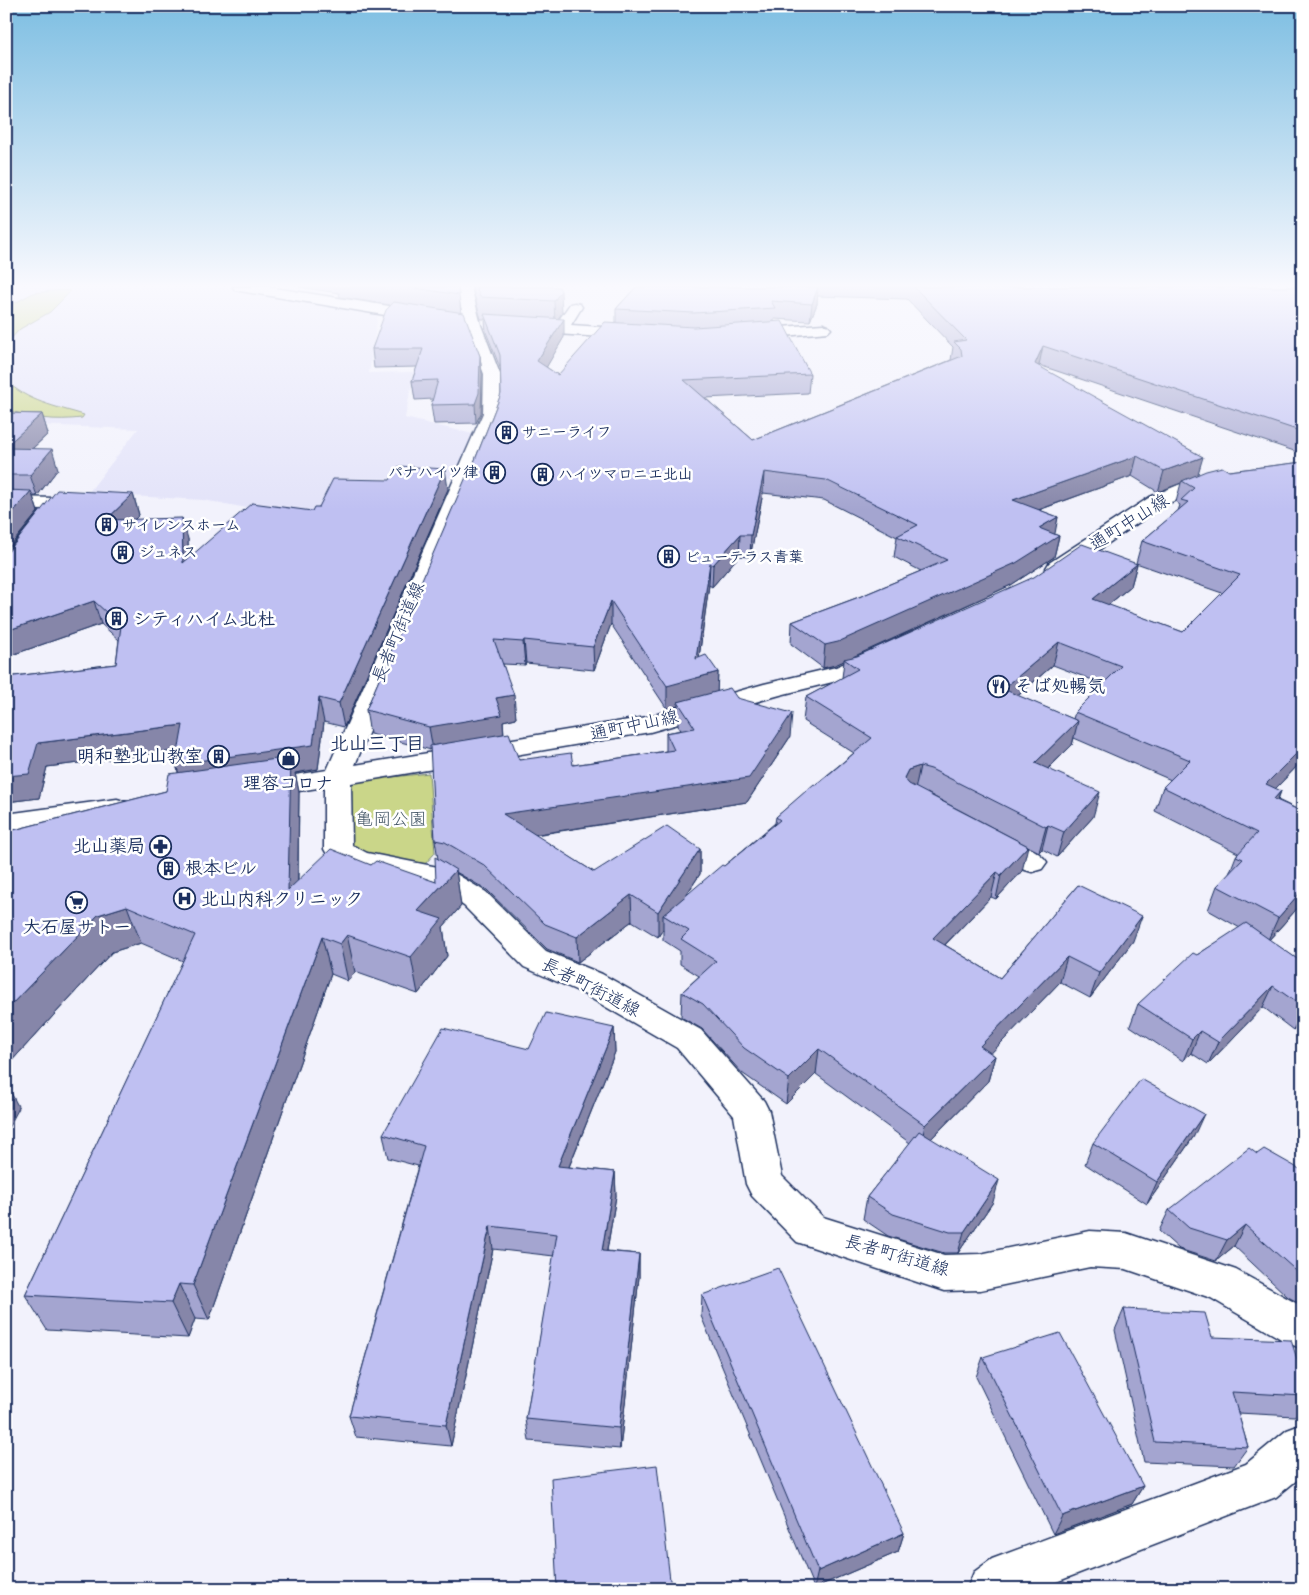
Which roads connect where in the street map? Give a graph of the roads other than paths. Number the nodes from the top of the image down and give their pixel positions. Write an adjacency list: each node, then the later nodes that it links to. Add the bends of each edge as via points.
1 (487, 361): 7 (street, 長者町街道線, via 492,374 492,413)
2 (1237, 475): 5 (street, 通町中山線, via 1192,486 1157,501)
3 (6, 502): 4 (street, via 57,504)
4 (6, 568)
5 (1035, 582)
6 (894, 650): 7 (street, 通町中山線, via 844,672 650,724)
7 (337, 777): 8 (street, 通町中山線); 13 (street, 長者町街道線, via 338,849 359,862 438,876 475,899 535,959 592,983 689,1039 751,1112 765,1184 811,1230 944,1273 980,1272 1090,1249 1126,1251 1222,1283)
8 (240, 791)
9 (143, 804): 10 (street)
10 (6, 824)
11 (974, 831): 12 (street)
12 (1032, 862)
13 (1303, 1329)
14 (1303, 1446): 15 (street, via 1260,1481 1009,1576)
15 (992, 1589)

